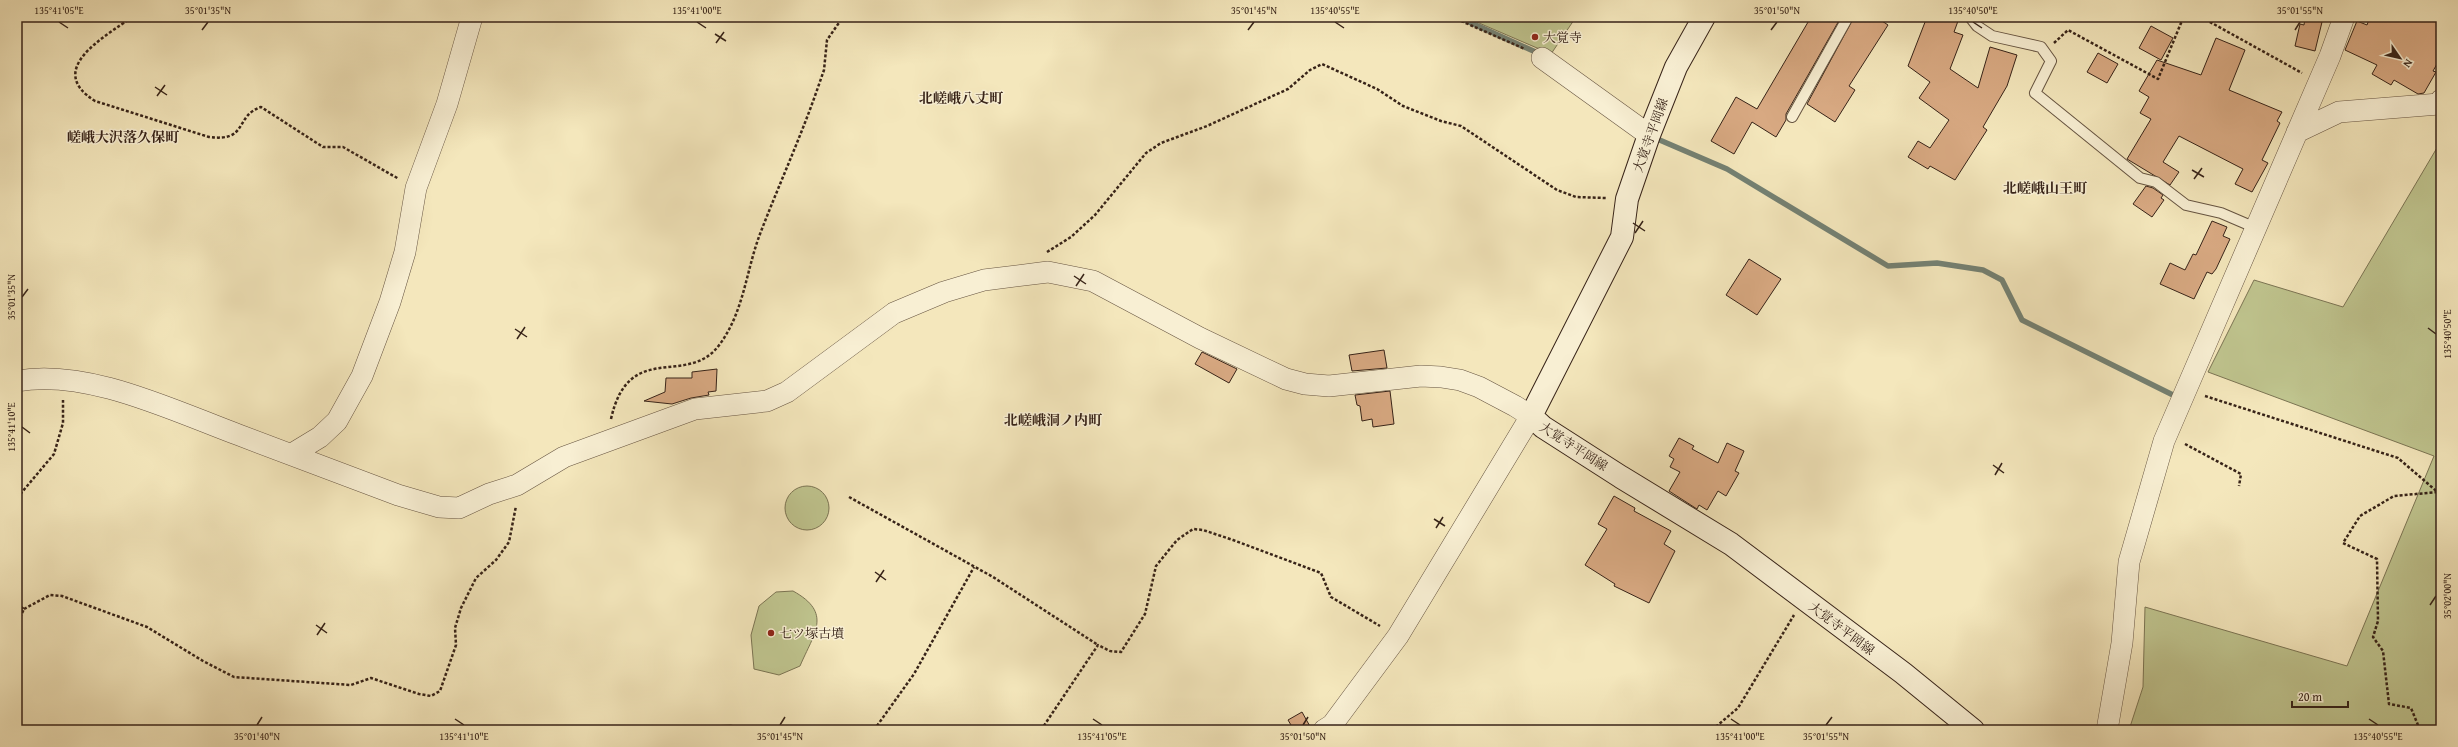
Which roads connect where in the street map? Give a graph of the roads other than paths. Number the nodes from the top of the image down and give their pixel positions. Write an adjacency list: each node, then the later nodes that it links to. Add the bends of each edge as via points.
1 (472, 17): 14 (street, via 447,104 416,188 405,252 390,302 362,376 337,421 320,437)
2 (1704, 17): 10 (main road, 大覚寺平岡線, via 1676,67)
3 (1848, 17): 8 (lane)
4 (1970, 17): 11 (lane, via 1977,26 1992,36 2041,47 2051,60 2035,93 2140,178 2156,182 2186,205 2221,213)
5 (2344, 17): 9 (street)
6 (1542, 58): 10 (street)
7 (2441, 100): 9 (street, via 2439,104 2339,112)
8 (1792, 117)
9 (2297, 132): 11 (street)
10 (1649, 135): 13 (main road, 大覚寺平岡線, via 1627,199 1622,237)
11 (2256, 228): 17 (street, via 2167,434 2129,562 2122,643)
12 (17, 381): 14 (street, via 29,379 86,382 155,403)
13 (1531, 416): 14 (street, via 1479,387 1441,377 1421,376 1329,386 1286,379 1200,338 1093,281 1048,272 984,280 944,292 894,313 787,392 767,401 695,409 564,457 517,485 459,508 439,507 398,495); 15 (street, via 1398,636 1332,725); 16 (main road, 大覚寺平岡線, via 1543,427 1731,544 1903,673)
14 (292, 454)
15 (1324, 730)
16 (1973, 730)
17 (2107, 730)

